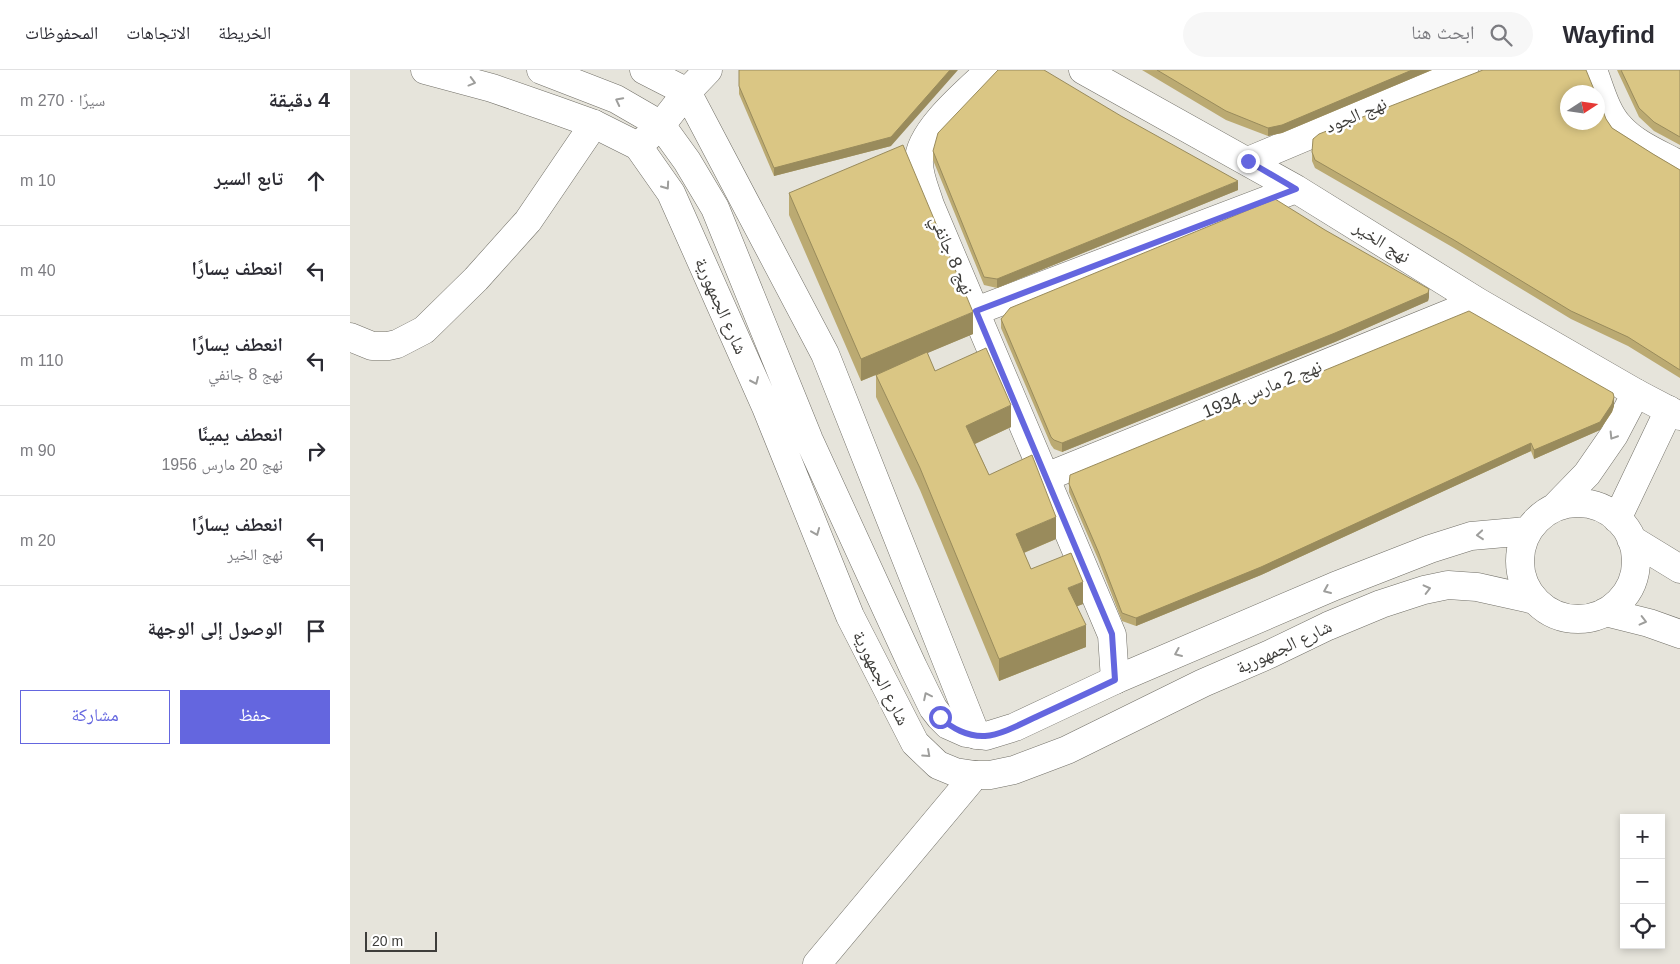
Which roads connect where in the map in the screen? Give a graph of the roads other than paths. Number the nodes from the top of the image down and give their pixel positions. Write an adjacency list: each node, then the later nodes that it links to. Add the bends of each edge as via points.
1 (425, 70): 10 (street, one-way to 10, via 492,88)
2 (541, 70): 11 (street, one-way to 2, via 616,99)
3 (644, 70): 9 (street)
4 (708, 70): 9 (street)
5 (990, 70): 17 (street, نهج 8 جانفي, via 933,127 919,149 918,162 930,205)
6 (1084, 70): 13 (street, نهج الخير)
7 (1464, 70): 13 (street, نهج الجود)
8 (1593, 70): 14 (street, via 1619,127)
9 (687, 92): 11 (street); 30 (street, via 825,354)
10 (594, 124): 12 (street); 18 (street, via 528,221 424,330 388,346 372,346)
11 (661, 126): 12 (street); 30 (street, one-way to 11, via 948,725 933,708 809,440 715,208)
12 (638, 146): 31 (street, شارع الجمهورية, one-way to 31, via 671,193 766,407 850,616 915,743 938,765)
13 (1248, 161): 15 (street, نهج الخير)
14 (1680, 165)
15 (1296, 189): 16 (street, نهج الخير); 17 (street)
16 (1478, 302): 19 (street, نهج الخير); 21 (street, نهج 2 مارس 1934)
17 (976, 311): 21 (street, نهج 8 جانفي)
18 (350, 337)
19 (1636, 393): 20 (street, نهج الخير); 22 (street, one-way to 22, via 1614,435 1592,466)
20 (1674, 413): 23 (street)
21 (1046, 477): 29 (street, نهج 8 جانفي, via 1112,634)
22 (1554, 508): 23 (street, via 1587,504 1603,509); 24 (street)
23 (1624, 529): 25 (street); 27 (street, via 1635,553 1632,581 1617,604)
24 (1528, 531): 26 (street, via 1522,545 1521,574); 29 (street, one-way to 29, via 1471,536 1430,549)
25 (1680, 569)
26 (1535, 600): 27 (street, via 1560,617 1576,620); 31 (street, شارع الجمهورية, one-way to 26, via 1014,770 1067,750 1328,626 1424,590 1448,584)
27 (1605, 612): 28 (street, one-way to 28)
28 (1680, 634)
29 (1115, 680): 30 (street, via 1015,727)
30 (976, 736)
31 (974, 775): 32 (street)
32 (818, 964)

